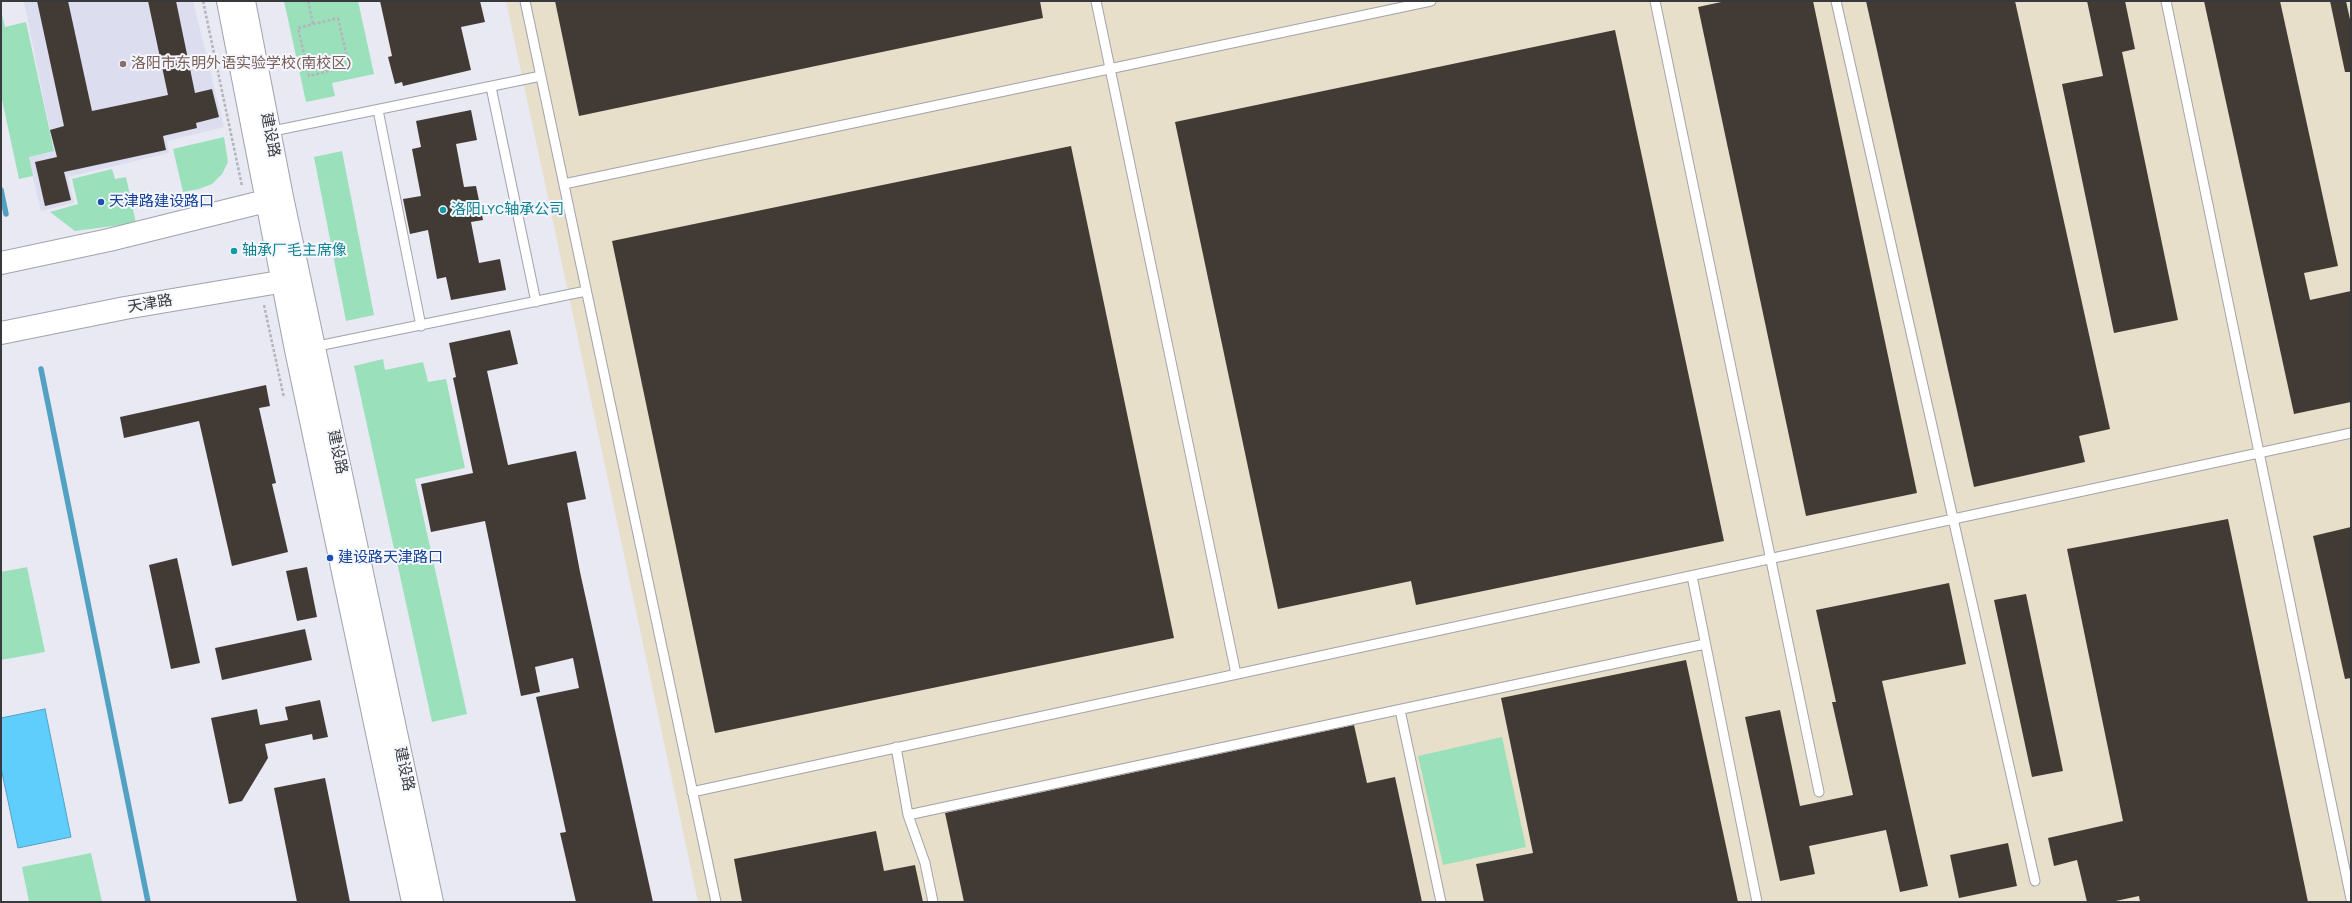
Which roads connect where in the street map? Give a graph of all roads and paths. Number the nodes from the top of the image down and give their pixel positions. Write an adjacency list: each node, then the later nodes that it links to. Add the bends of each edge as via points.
1 (203, 1): 18 (path)
2 (228, 1): 16 (street, 建设路)
3 (244, 1): 16 (street, 建设路)
4 (308, 1): 11 (path)
5 (525, 1): 13 (lane)
6 (1096, 1): 12 (lane)
7 (1431, 1): 12 (lane)
8 (1655, 1): 29 (lane)
9 (1836, 1): 28 (lane)
10 (2166, 1): 27 (lane)
11 (313, 24): 11 (path, via 338,18 349,66 309,76 298,28)
12 (1110, 69): 17 (lane); 32 (lane)
13 (541, 76): 14 (lane); 17 (lane)
14 (491, 86): 15 (lane); 22 (lane)
15 (378, 110): 16 (lane); 23 (lane)
16 (261, 134): 18 (street, 建设路)
17 (564, 184): 21 (lane)
18 (264, 201): 19 (street, via 109,240); 20 (street, 建设路)
19 (1, 263)
20 (291, 280): 24 (street, 天津路, via 125,308); 25 (street, 建设路)
21 (586, 291): 22 (lane); 35 (lane)
22 (536, 302): 23 (lane)
23 (421, 326): 25 (lane)
24 (1, 333)
25 (305, 349): 40 (street, 建设路); 41 (street, 建设路)
26 (2351, 433): 27 (lane)
27 (2259, 453): 28 (lane); 39 (lane)
28 (1953, 519): 29 (lane); 38 (lane)
29 (1771, 559): 30 (lane); 36 (lane)
30 (1692, 576): 31 (lane); 32 (lane)
31 (1705, 644): 33 (lane); 45 (lane)
32 (1236, 674): 34 (lane)
33 (1400, 710): 37 (lane); 44 (lane)
34 (896, 748): 35 (lane); 37 (lane)
35 (692, 792): 42 (lane)
36 (1819, 792)
37 (908, 816): 43 (lane, via 925,863)
38 (2035, 880)
39 (2351, 899)
40 (413, 902)
41 (432, 902)
42 (716, 902)
43 (933, 902)
44 (1441, 902)
45 (1756, 902)

